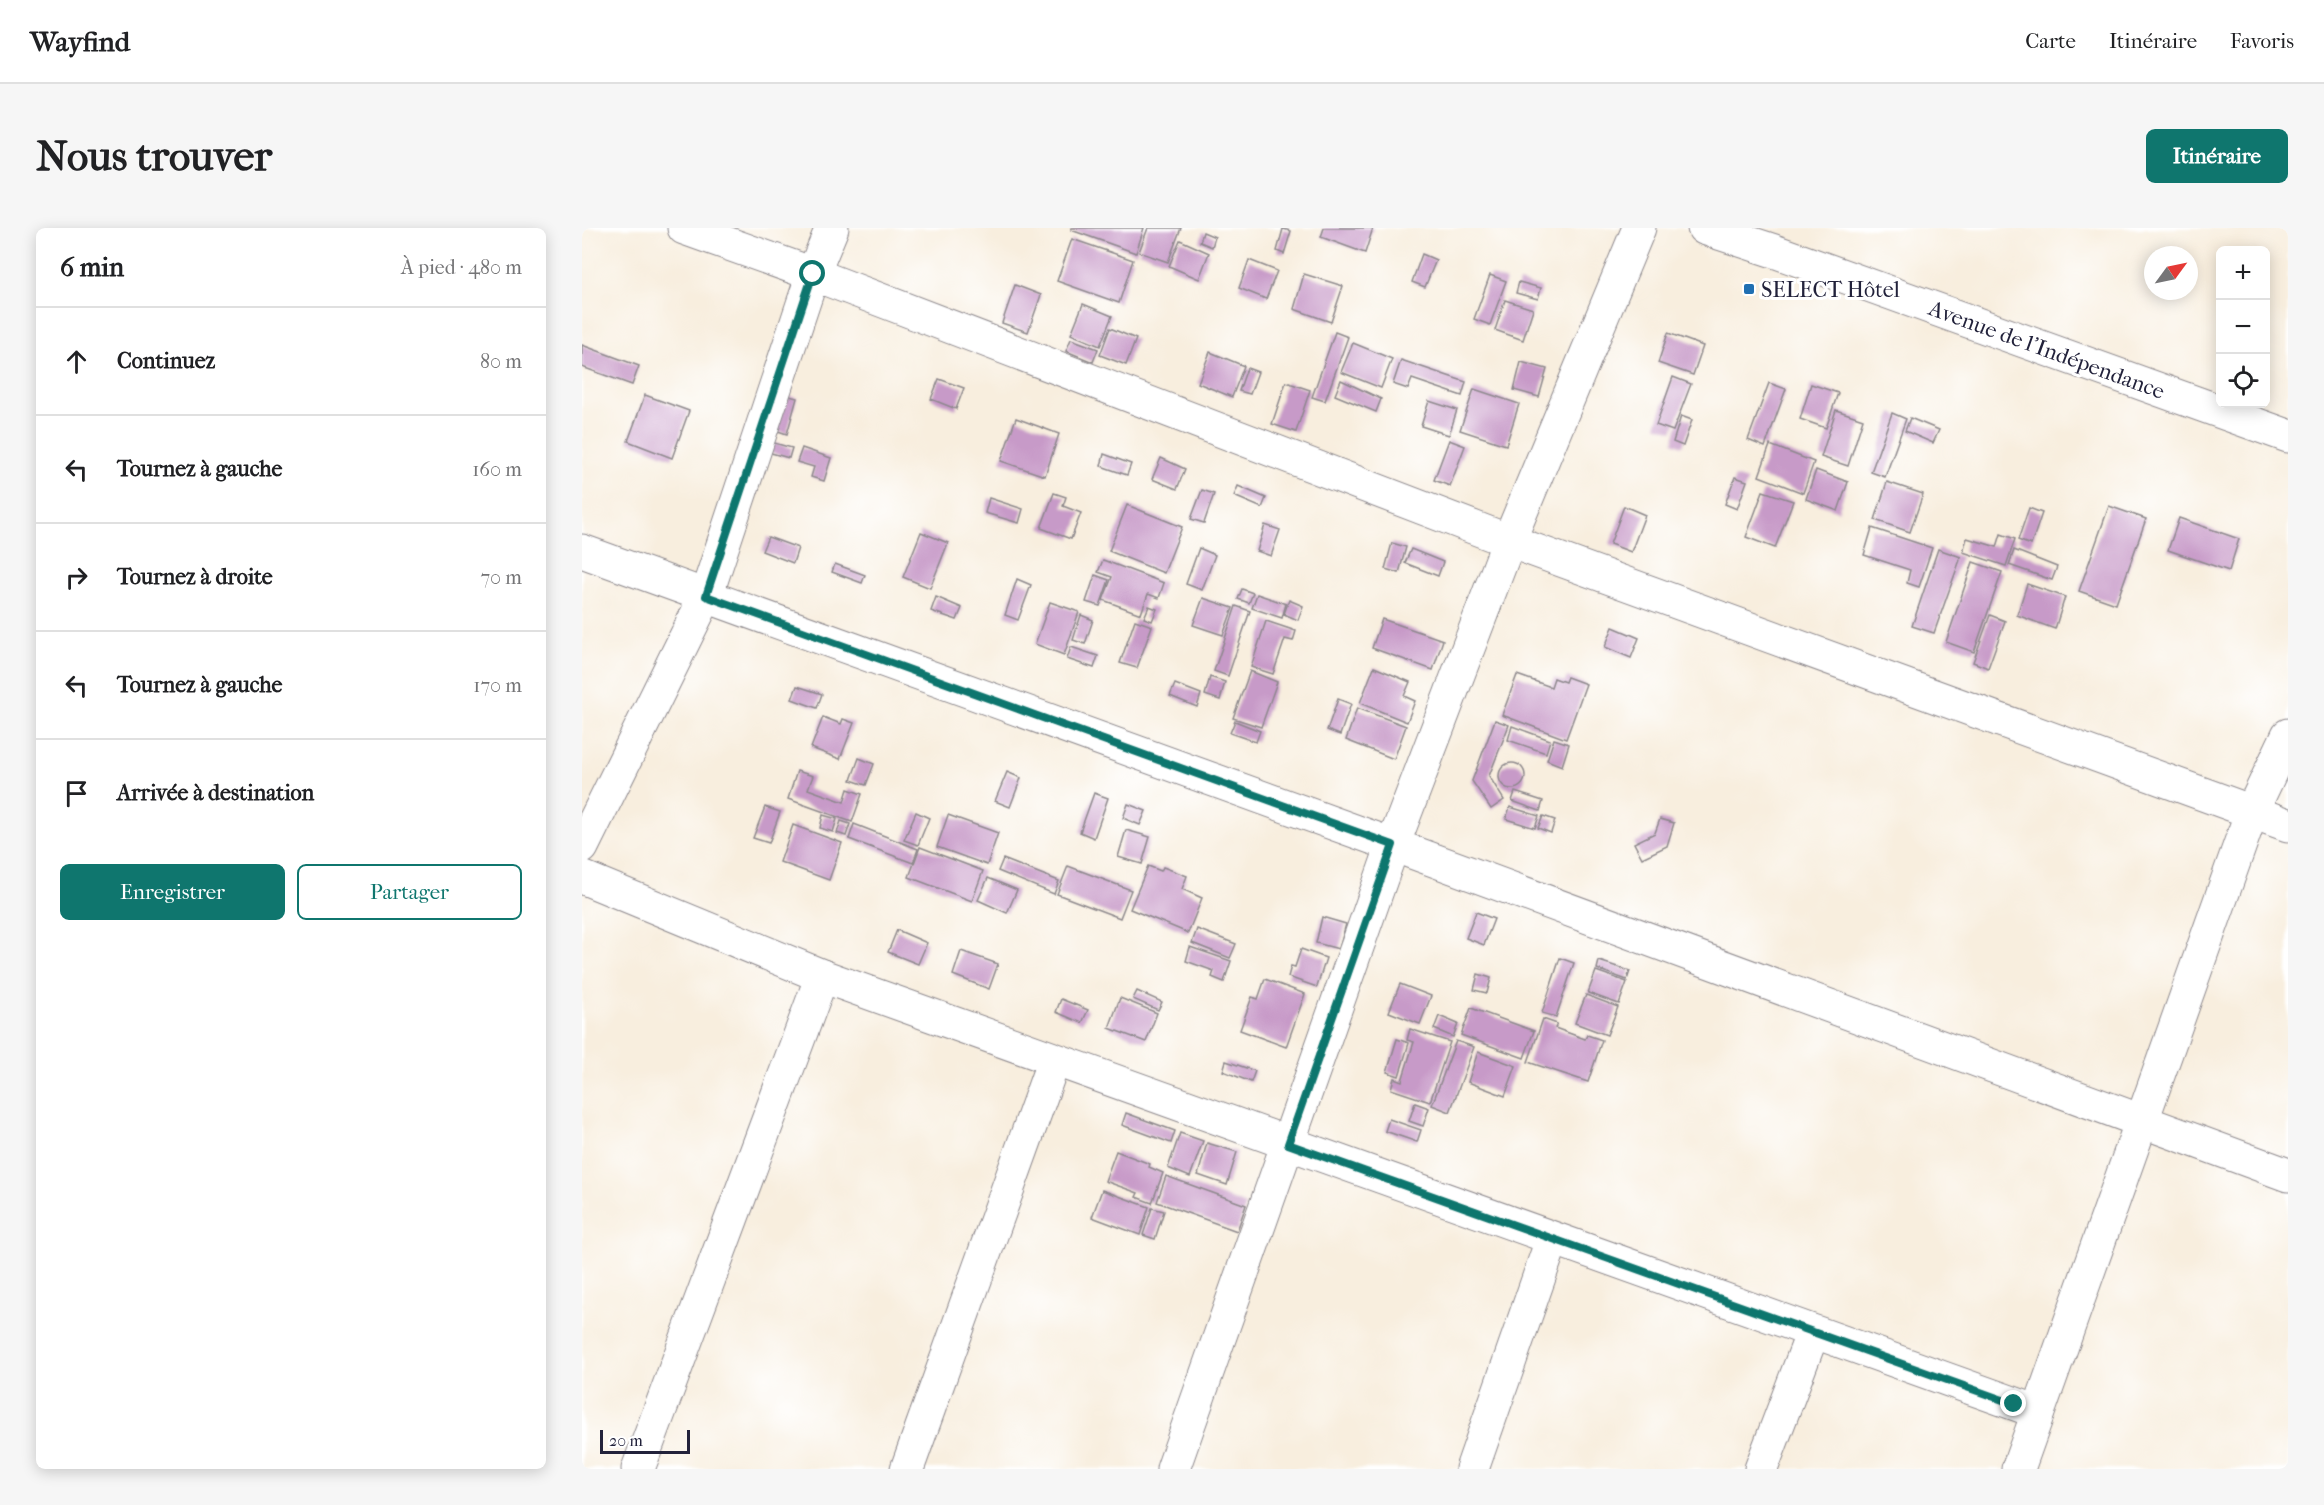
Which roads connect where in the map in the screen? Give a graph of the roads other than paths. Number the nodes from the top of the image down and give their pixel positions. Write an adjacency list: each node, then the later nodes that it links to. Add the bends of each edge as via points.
1 (684, 228): 5 (main road)
2 (832, 228): 5 (main road)
3 (1639, 228): 7 (main road)
4 (1704, 228): 6 (main road, Avenue de l'Indépendance)
5 (813, 274): 7 (main road); 9 (main road)
6 (2288, 436)
7 (1509, 541): 11 (main road); 13 (main road)
8 (582, 551): 9 (main road)
9 (706, 596): 13 (main road); 14 (main road)
10 (2288, 735): 11 (main road)
11 (2252, 811): 12 (main road); 18 (main road)
12 (2288, 825)
13 (1393, 845): 18 (main road); 19 (main road)
14 (582, 847)
15 (582, 877): 16 (main road)
16 (822, 976): 17 (main road); 24 (main road)
17 (1054, 1060): 19 (main road); 25 (main road)
18 (2141, 1122): 20 (main road); 23 (main road)
19 (1288, 1144): 21 (main road); 26 (main road)
20 (2288, 1175)
21 (1552, 1240): 22 (main road); 27 (main road)
22 (1813, 1332): 23 (main road); 28 (main road)
23 (2038, 1412): 29 (main road)
24 (638, 1469)
25 (907, 1469)
26 (1173, 1469)
27 (1472, 1469)
28 (1761, 1469)
29 (2018, 1469)

